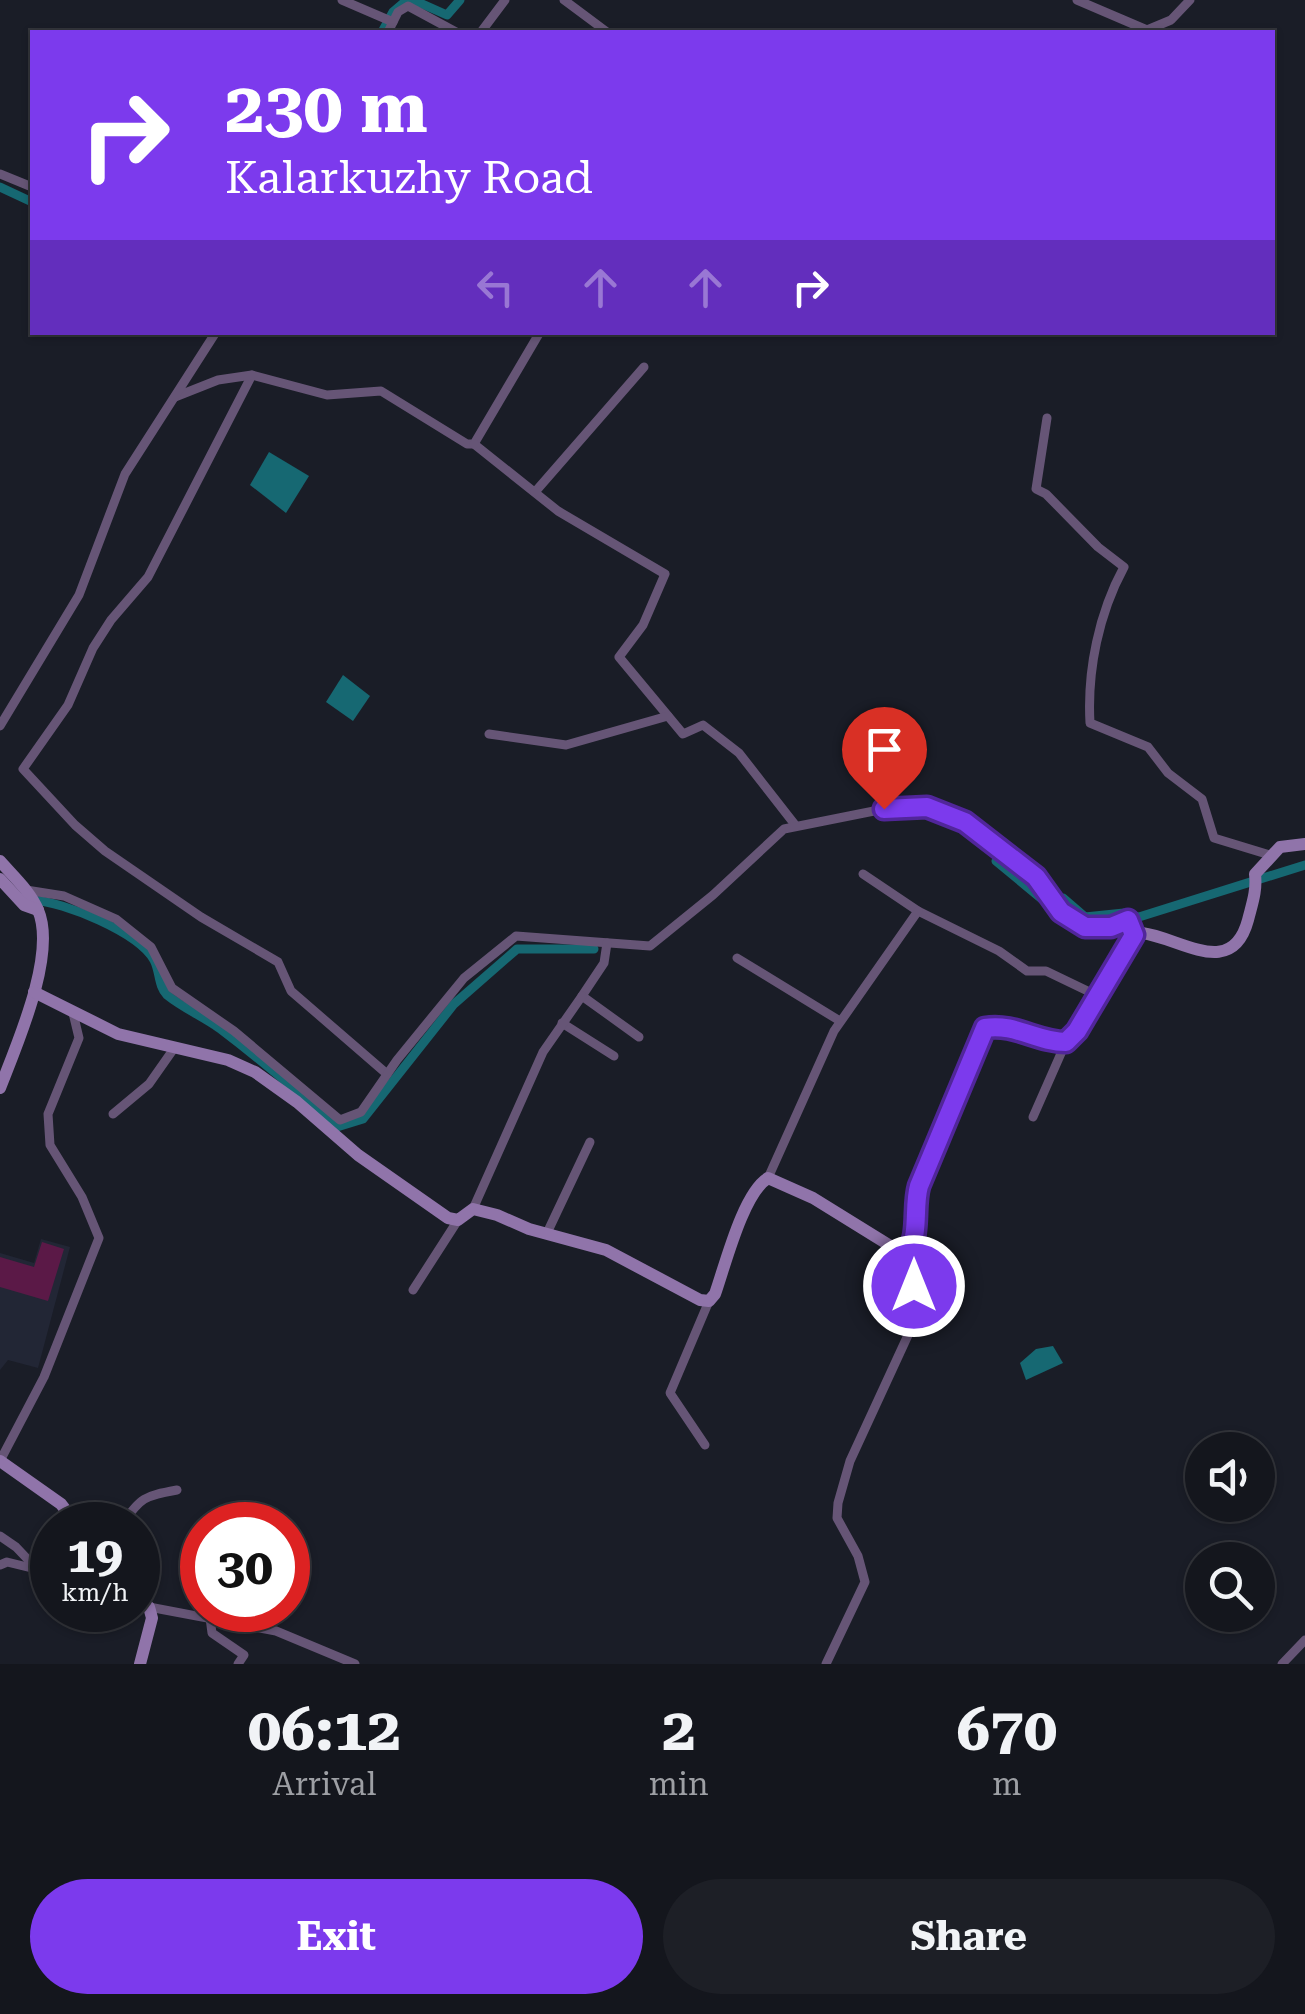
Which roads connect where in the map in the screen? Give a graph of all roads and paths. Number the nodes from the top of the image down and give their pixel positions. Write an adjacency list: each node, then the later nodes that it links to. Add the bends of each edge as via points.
1 (342, 0): 8 (street)
2 (400, 0): 7 (street)
3 (505, 0): 10 (street)
4 (564, 0): 11 (street)
5 (1078, 0): 12 (street)
6 (1190, 0): 12 (street, via 1171,20)
7 (398, 12): 8 (street); 9 (street, via 412,8)
8 (390, 27)
9 (452, 30)
10 (483, 30)
11 (604, 30)
12 (1142, 30)
13 (0, 174): 14 (street)
14 (30, 187)
15 (214, 335): 19 (street)
16 (538, 335): 21 (street)
17 (644, 367): 22 (street)
18 (252, 376): 19 (street); 21 (street, via 327,395 381,391); 47 (street, via 148,577 111,620 68,705 23,769 105,851 278,962 291,991)
19 (174, 397): 24 (street, via 126,474 79,595)
20 (1047, 418): 28 (street, via 1036,489 1124,567 1096,647 1090,722 1148,746 1168,774 1202,799 1214,838)
21 (474, 444): 22 (street)
22 (535, 492): 23 (street, via 665,574 643,624 618,657)
23 (668, 716): 25 (street, via 566,745); 26 (street, via 682,734 703,725 739,752)
24 (0, 726)
25 (489, 734)
26 (796, 826): 34 (street, via 927,807 965,822 1036,877 1061,912 1085,927 1128,920); 35 (street, via 784,828 650,946)
27 (1305, 844): 28 (main road, via 1280,847)
28 (1273, 856): 34 (main road, via 1255,874 1257,888 1238,944 1212,953 1148,933)
29 (0, 861): 32 (main road)
30 (863, 874): 33 (street)
31 (0, 879): 32 (main road, via 24,905)
32 (32, 900): 37 (main road, via 44,938); 47 (street, via 64,896 116,920 151,947 172,988 340,1120 361,1112)
33 (918, 911): 39 (street, via 1028,971 1046,971); 41 (street)
34 (1134, 935): 39 (main road)
35 (607, 943): 38 (street, via 604,963); 47 (street, via 516,936 464,978)
36 (737, 958): 41 (street)
37 (34, 992): 40 (main road); 48 (main road)
38 (582, 996): 42 (street); 43 (street)
39 (1098, 996): 44 (main road)
40 (73, 1014): 45 (main road, via 118,1034); 60 (street, via 78,1038 48,1114 50,1145 100,1238 44,1377)
41 (840, 1021): 52 (street)
42 (562, 1023): 46 (street); 53 (street)
43 (640, 1037)
44 (1066, 1042): 50 (street); 56 (main road, via 985,1028 919,1186)
45 (175, 1046): 49 (street, via 149,1084); 54 (main road, via 255,1072 358,1155)
46 (614, 1056)
47 (387, 1074)
48 (0, 1088)
49 (113, 1114)
50 (1032, 1117)
51 (590, 1142): 55 (street)
52 (768, 1178): 56 (main road); 58 (main road, via 744,1215)
53 (472, 1209): 54 (main road); 55 (main road)
54 (458, 1220): 57 (street)
55 (547, 1233): 58 (main road, via 606,1250)
56 (908, 1251): 75 (street, via 914,1286 909,1333 850,1461 838,1503 837,1518 866,1582)
57 (413, 1290)
58 (710, 1301): 59 (street, via 670,1393)
59 (705, 1446)
60 (0, 1461): 62 (main road)
61 (177, 1490): 63 (street)
62 (52, 1502)
63 (139, 1502)
64 (0, 1536): 65 (street)
65 (30, 1562)
66 (0, 1565): 67 (street)
67 (30, 1568)
68 (148, 1632): 72 (main road)
69 (212, 1632): 73 (street, via 244,1655)
70 (278, 1632): 74 (street)
71 (1305, 1640): 76 (street)
72 (140, 1664)
73 (238, 1664)
74 (355, 1664)
75 (826, 1664)
76 (1282, 1664)

